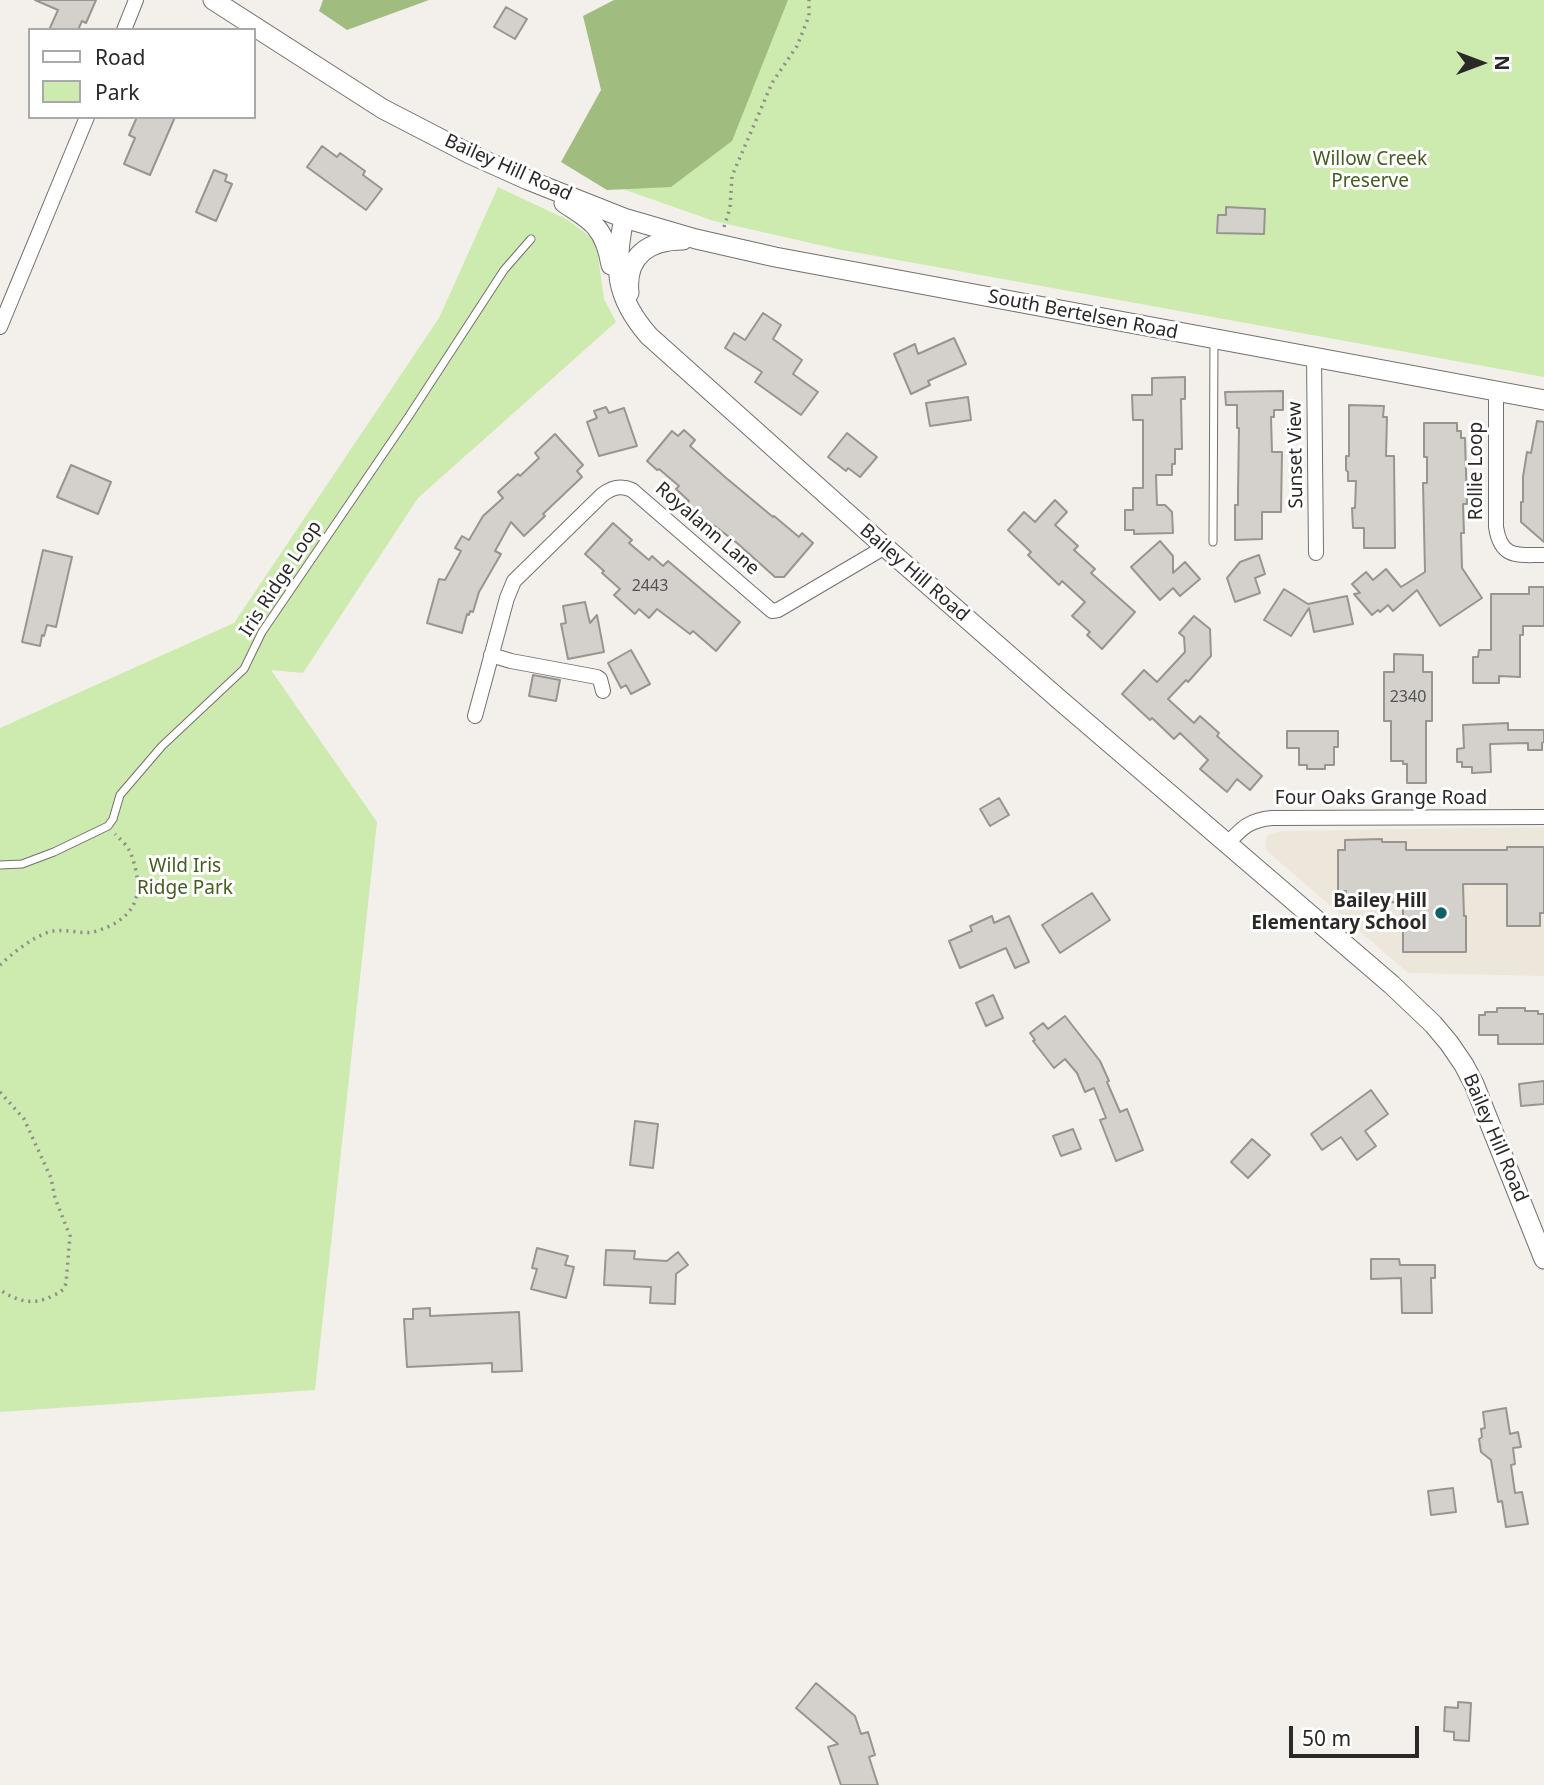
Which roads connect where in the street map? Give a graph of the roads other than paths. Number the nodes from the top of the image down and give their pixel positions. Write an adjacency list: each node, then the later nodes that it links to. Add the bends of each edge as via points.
1 (136, 0): 3 (street)
2 (213, 0): 5 (main road, Bailey Hill Road, via 383,109)
3 (125, 28)
4 (86, 119): 11 (street)
5 (528, 180): 6 (main road, Bailey Hill Road); 9 (main road, via 600,229)
6 (624, 218): 8 (main road, South Bertelsen Road); 9 (main road, Bailey Hill Road, via 618,257)
7 (531, 239): 25 (lane, Iris Ridge Loop, via 504,270 262,632 244,669 150,758 120,795 108,827 22,864)
8 (696, 239): 10 (main road, via 662,242 637,257 628,284); 12 (main road, South Bertelsen Road)
9 (621, 290): 10 (main road, Bailey Hill Road)
10 (634, 318): 17 (main road, Bailey Hill Road, via 671,357)
11 (0, 327)
12 (1214, 339): 13 (main road, South Bertelsen Road); 16 (lane)
13 (1314, 357): 14 (main road, South Bertelsen Road); 18 (street, Sunset View)
14 (1496, 391): 15 (main road, South Bertelsen Road); 19 (street, Rollie Loop, via 1497,539 1513,554)
15 (1544, 400)
16 (1213, 542)
17 (885, 547): 20 (street, Royalann Lane, via 775,611 632,490 616,482 514,581); 24 (main road, Bailey Hill Road)
18 (1316, 553)
19 (1544, 555)
20 (491, 655): 21 (street, via 597,677); 22 (street, Royalann Lane)
21 (603, 691)
22 (475, 716)
23 (1544, 817): 24 (street, Four Oaks Grange Road, via 1272,818 1251,822)
24 (1227, 844): 26 (main road, Bailey Hill Road, via 1392,985 1449,1043 1483,1105)
25 (0, 865)
26 (1544, 1259)

